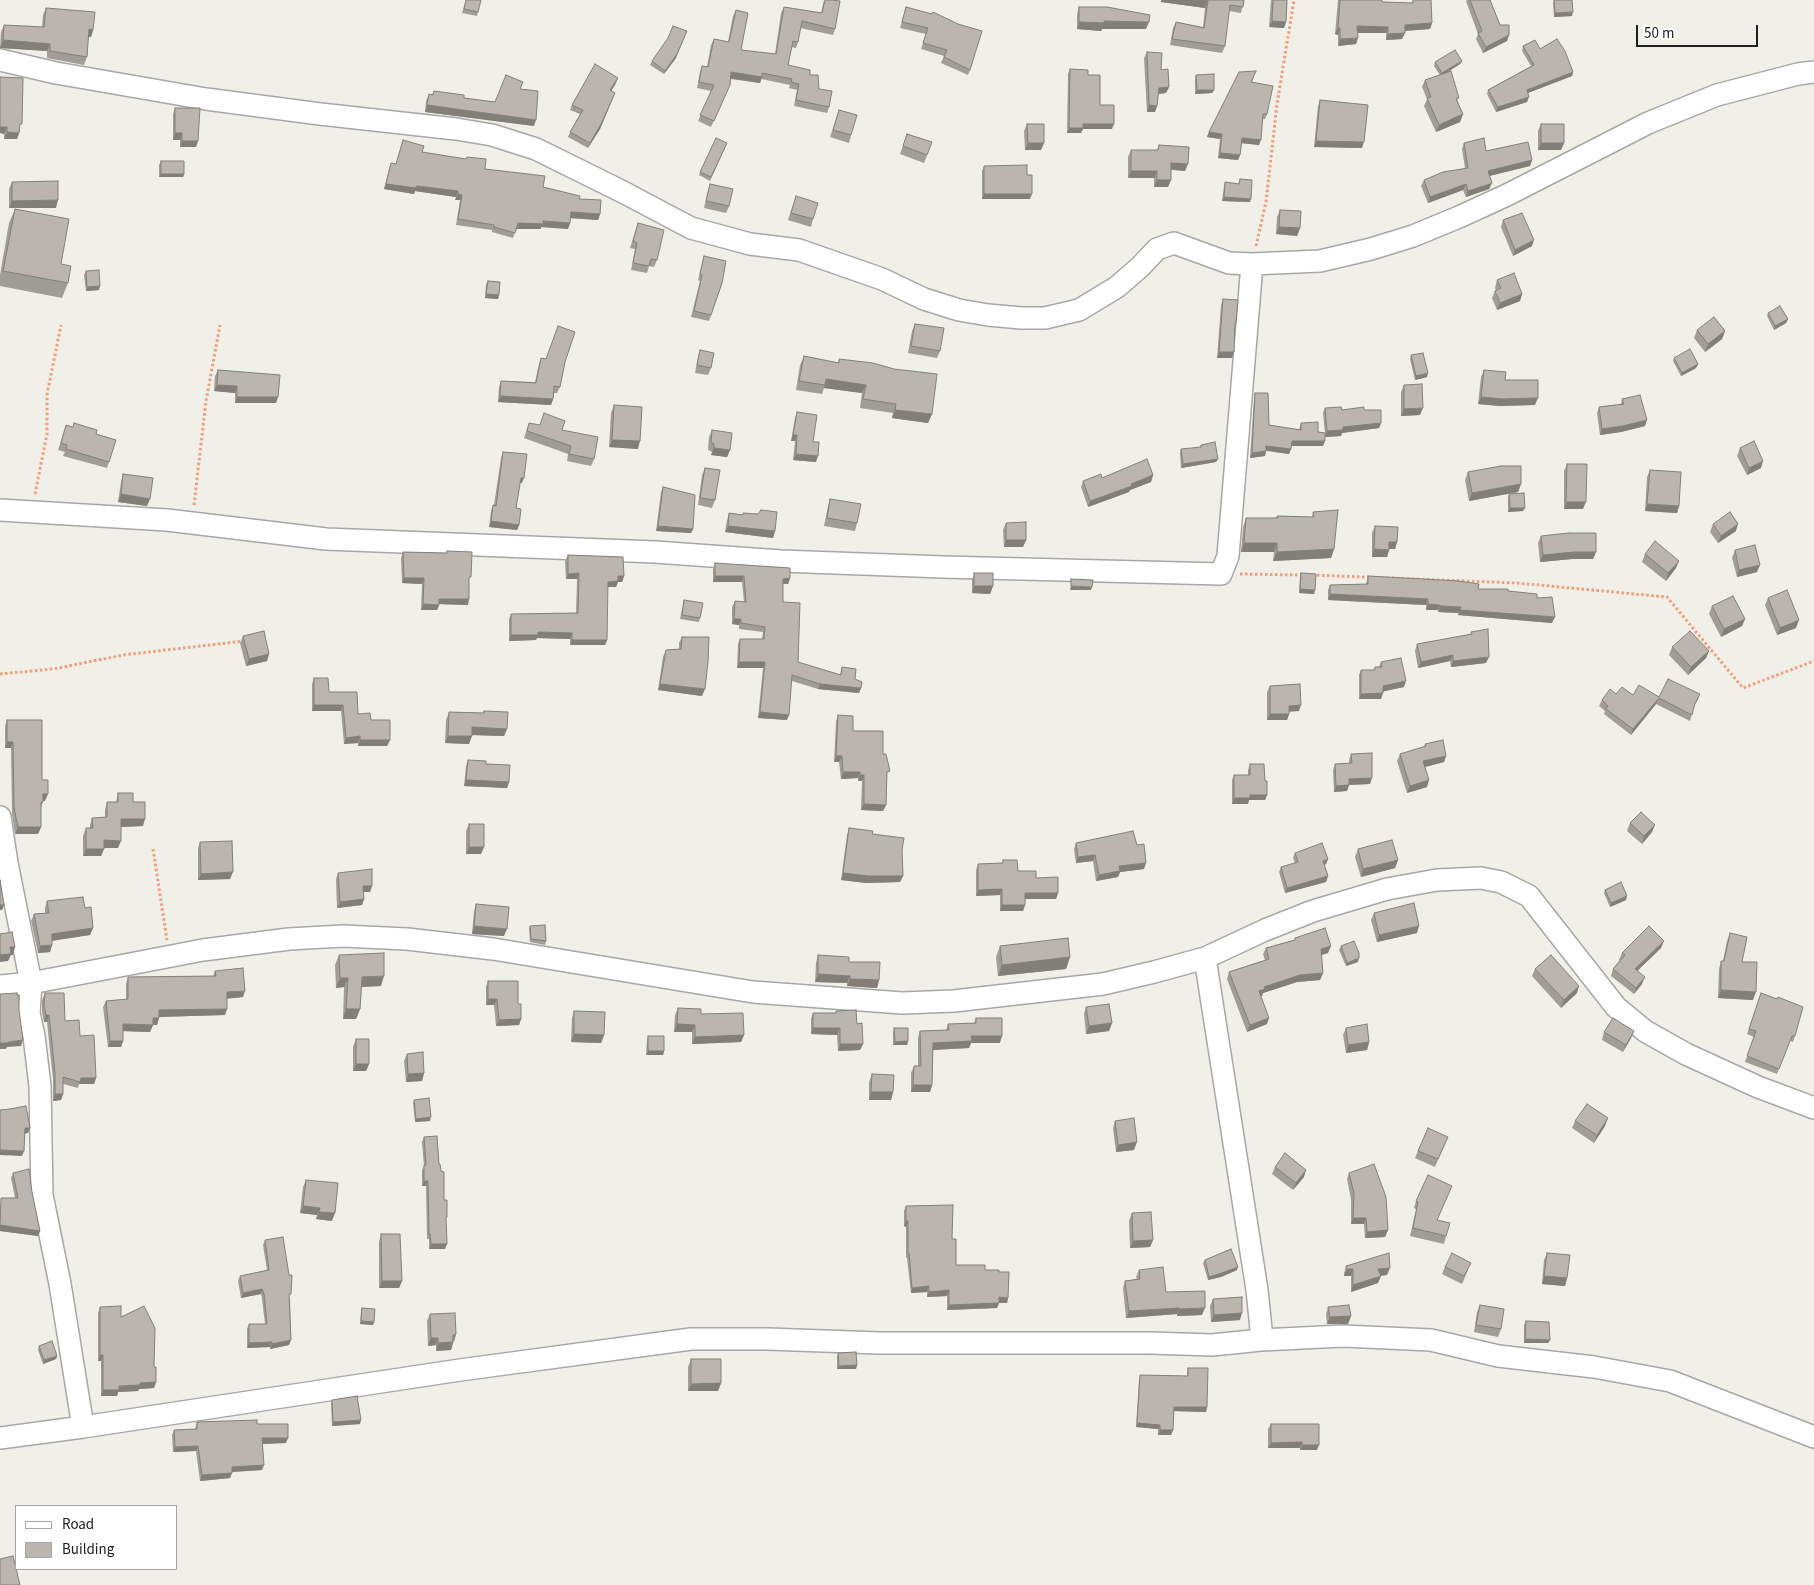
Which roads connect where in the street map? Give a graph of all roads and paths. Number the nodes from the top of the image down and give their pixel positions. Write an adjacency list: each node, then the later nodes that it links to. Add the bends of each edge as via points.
1 (1294, 0): 4 (path, via 1277,104 1266,202)
2 (0, 60): 4 (street, via 206,99 492,135 536,149 691,228 750,244 799,250 882,279 924,299 988,315 1045,318 1079,310 1117,287 1157,249 1174,243 1229,263)
3 (1814, 72): 4 (street, via 1717,95 1657,120 1507,195 1413,236 1320,261)
4 (1252, 264): 10 (street, via 1228,556)
5 (61, 325): 8 (path, via 47,394 47,434)
6 (220, 325): 9 (path, via 206,401)
7 (0, 510): 8 (street)
8 (34, 512): 9 (street)
9 (192, 523): 10 (street, via 326,539 655,552 810,562)
10 (1222, 574): 12 (path, via 1351,575 1516,583 1667,597 1743,688)
11 (246, 640): 13 (path)
12 (1814, 661)
13 (0, 674)
14 (0, 817): 18 (street)
15 (153, 849): 16 (path)
16 (170, 956): 17 (street, via 289,939 342,936 407,940 513,952 753,992 902,1002 954,1002 1102,984); 18 (street)
17 (1205, 958): 20 (street, via 1313,911 1387,889 1437,880 1481,878 1501,882 1529,896 1616,1007 1644,1030 1740,1079); 21 (street, via 1257,1290)
18 (31, 983): 19 (street); 22 (street, via 29,1013 40,1086 42,1195)
19 (0, 986)
20 (1814, 1108)
21 (1261, 1340): 22 (street, via 1212,1345 691,1339); 23 (street, via 1343,1336 1431,1340 1498,1356 1594,1367 1670,1381)
22 (83, 1427): 24 (street)
23 (1814, 1437)
24 (0, 1438)

